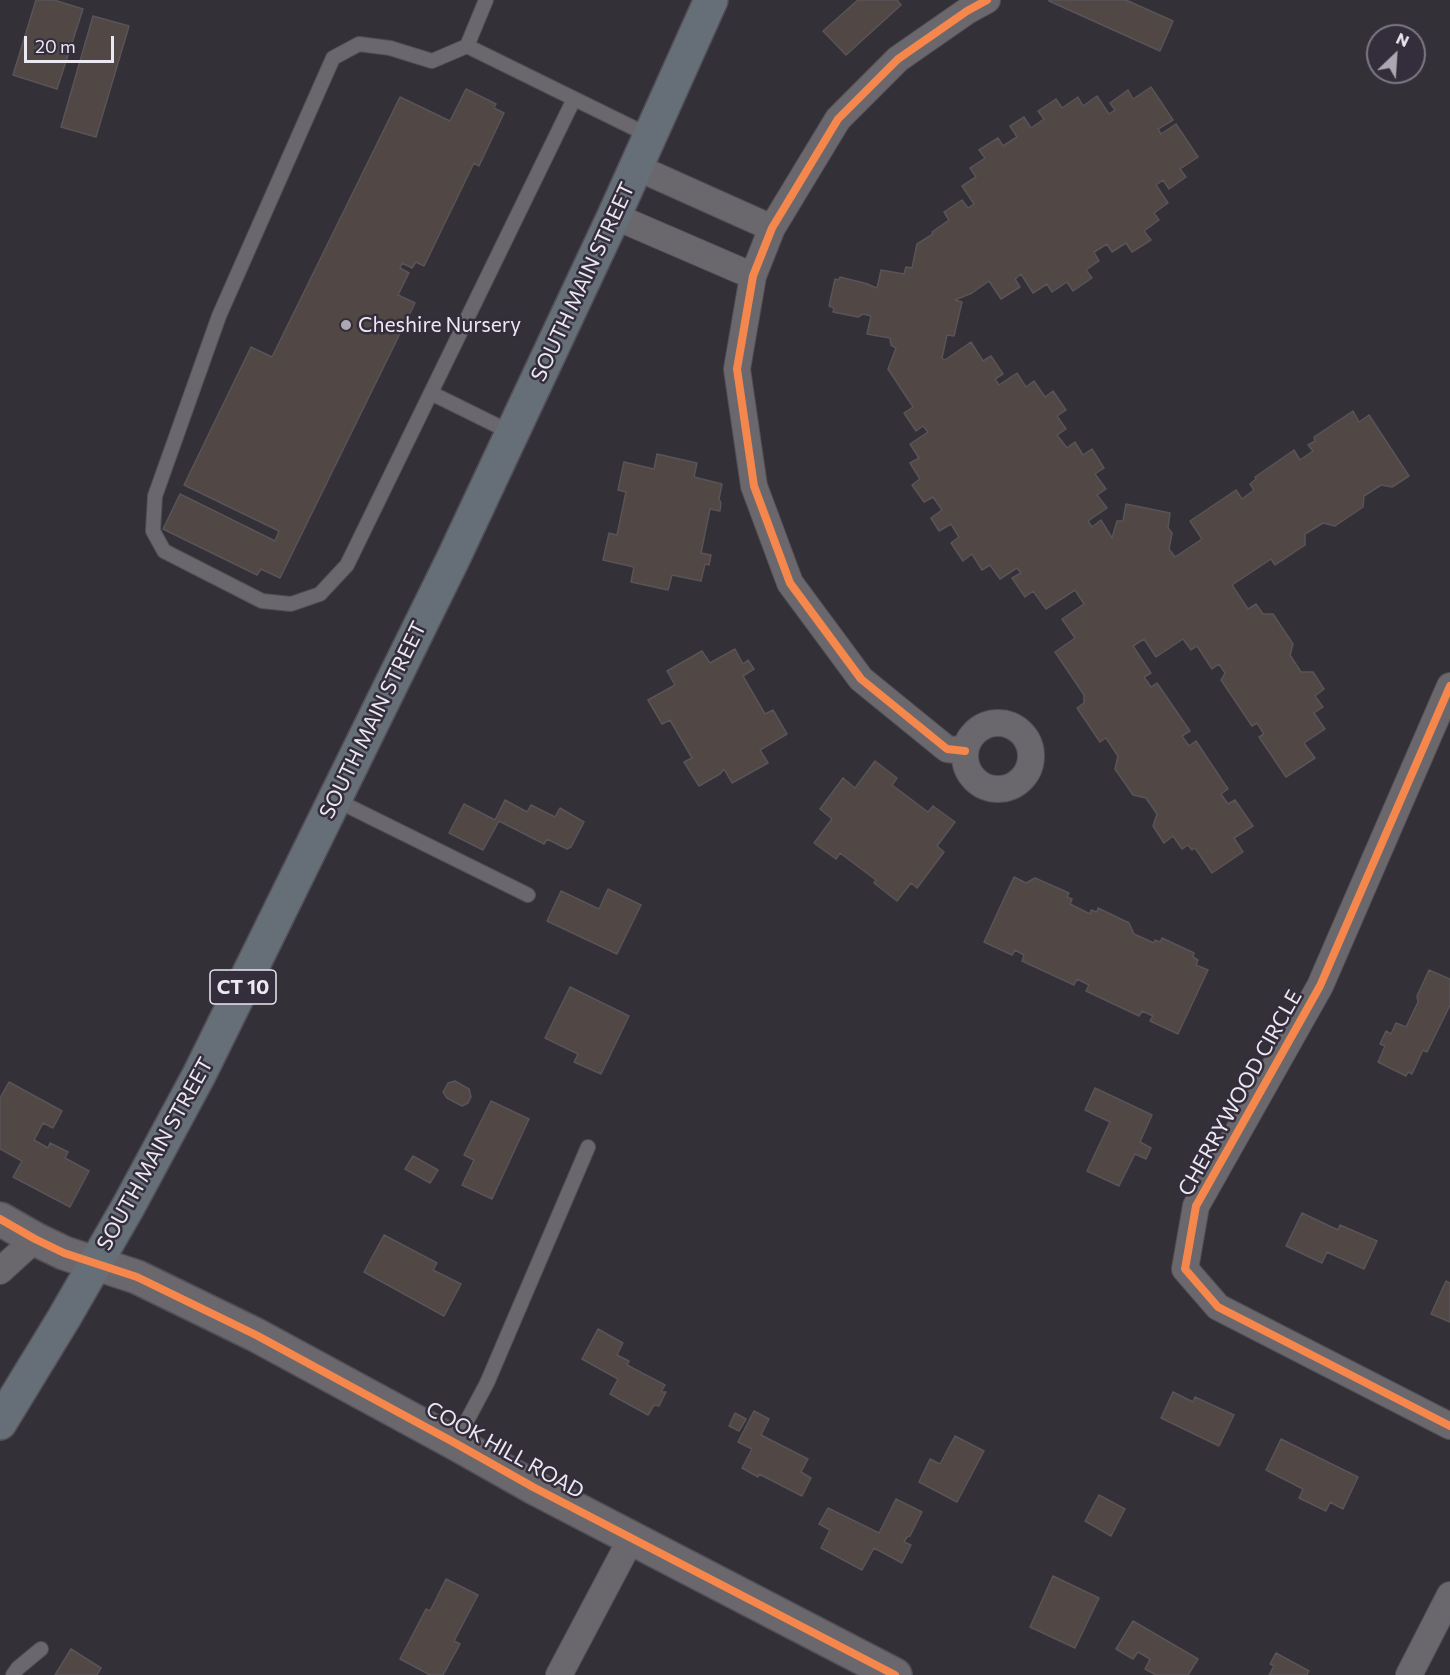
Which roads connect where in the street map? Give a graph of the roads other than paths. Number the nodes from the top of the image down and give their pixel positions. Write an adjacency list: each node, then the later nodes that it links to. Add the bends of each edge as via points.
1 (486, 0): 4 (lane)
2 (711, 0): 6 (highway, SOUTH MAIN STREET / CT 10)
3 (987, 0): 9 (street, via 898,59 838,119)
4 (466, 46): 5 (lane); 11 (lane, via 432,61 390,48 359,44 333,58 219,316 155,496 153,531 164,551 262,601 291,604 320,594 347,565)
5 (574, 99): 6 (lane); 11 (lane)
6 (650, 136): 7 (highway, SOUTH MAIN STREET / CT 10)
7 (636, 167): 8 (highway, SOUTH MAIN STREET / CT 10); 9 (street)
8 (614, 216): 10 (street); 12 (highway, SOUTH MAIN STREET / CT 10)
9 (772, 228): 10 (street)
10 (753, 276): 14 (street, via 737,369 754,486 790,583 861,679 947,749)
11 (431, 393): 12 (lane)
12 (512, 433): 15 (highway, SOUTH MAIN STREET / CT 10)
13 (1450, 686): 23 (street, CHERRYWOOD CIRCLE, via 1320,986 1196,1206 1185,1269 1218,1307)
14 (965, 751)
15 (334, 799): 16 (lane); 20 (highway, SOUTH MAIN STREET / CT 10, via 199,1075)
16 (528, 895)
17 (588, 1147): 24 (lane, via 487,1383)
18 (0, 1219): 19 (street, COOK HILL ROAD)
19 (35, 1239): 20 (street, COOK HILL ROAD); 21 (street)
20 (95, 1263): 22 (highway, SOUTH MAIN STREET / CT 10); 24 (street, COOK HILL ROAD, via 187,1300)
21 (0, 1271)
22 (0, 1423)
23 (1450, 1426)
24 (455, 1443): 25 (street, COOK HILL ROAD)
25 (631, 1539): 29 (street); 30 (street, COOK HILL ROAD)
26 (1450, 1595): 31 (street)
27 (41, 1648): 28 (lane)
28 (13, 1675)
29 (559, 1675)
30 (895, 1675)
31 (1408, 1675)

